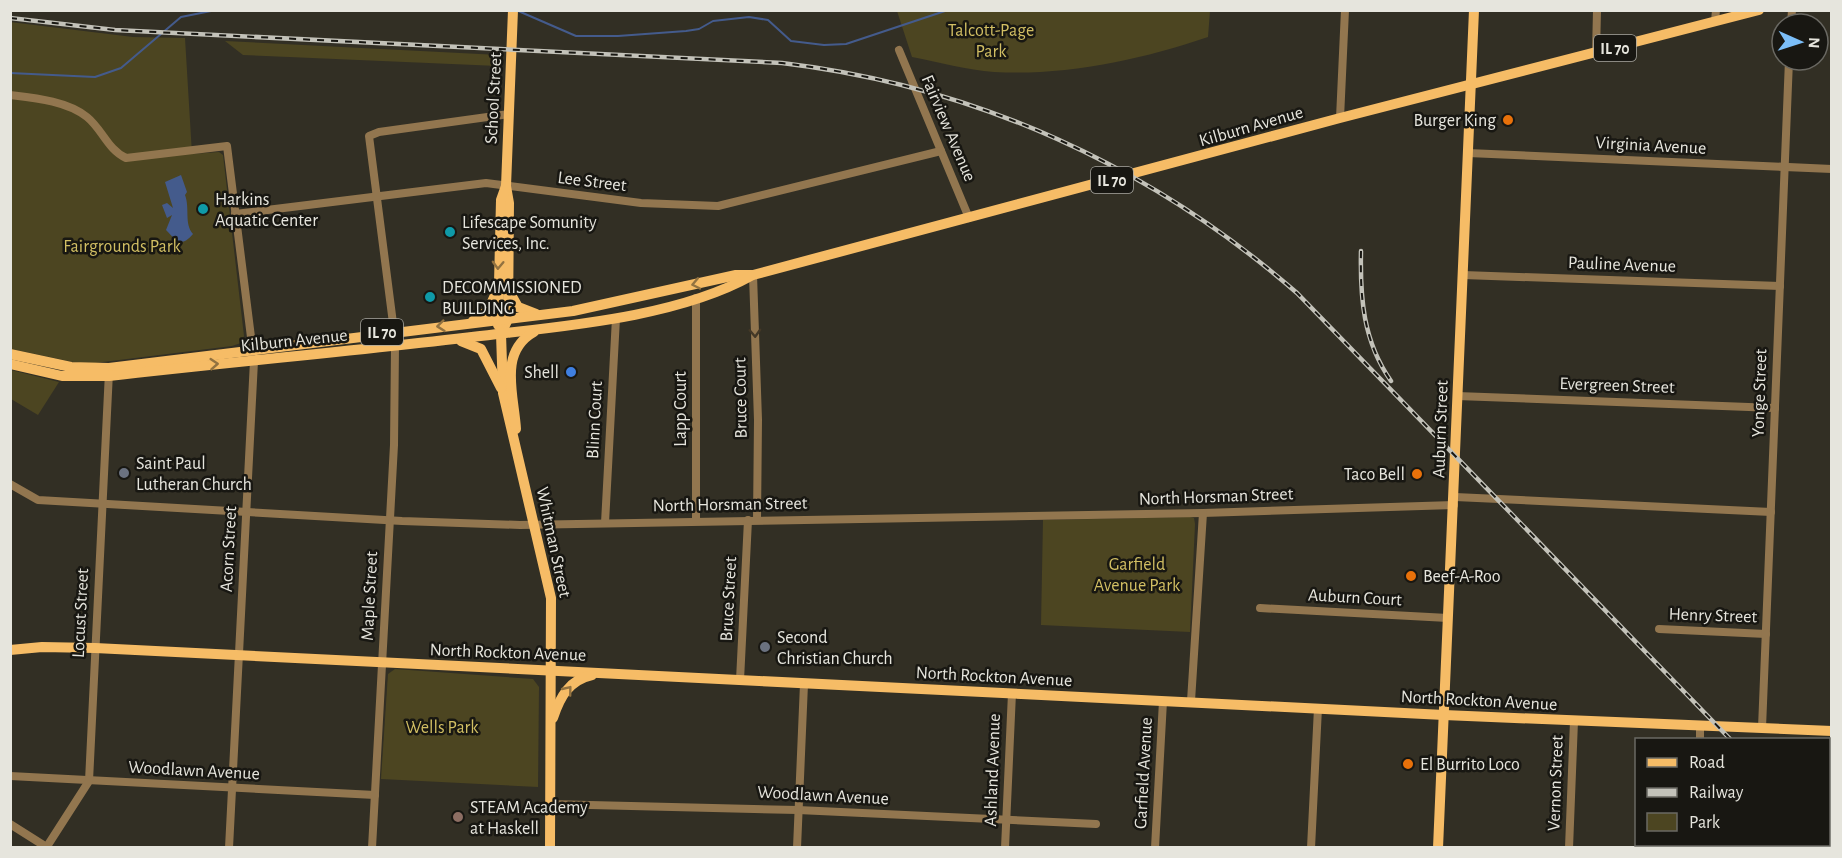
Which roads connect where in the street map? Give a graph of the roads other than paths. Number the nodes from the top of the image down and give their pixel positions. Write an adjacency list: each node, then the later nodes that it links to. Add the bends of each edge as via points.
1 (513, 10): 12 (main road, School Street)
2 (1345, 10): 13 (street)
3 (1474, 10): 10 (main road, Auburn Street)
4 (1597, 10): 8 (street)
5 (1759, 10): 6 (main road, Kilburn Avenue / IL 70)
6 (1716, 16): 8 (main road, Kilburn Avenue / IL 70)
7 (899, 50): 14 (street, Fairview Avenue)
8 (1596, 53): 10 (main road, Kilburn Avenue / IL 70)
9 (1789, 72): 16 (street, Yonge Street)
10 (1471, 84): 13 (main road, Kilburn Avenue / IL 70); 15 (main road, Auburn Street)
11 (10, 94): 20 (street, Acorn Street, via 54,102 87,117 118,155 126,158 227,146)
12 (509, 114): 18 (main road, School Street); 19 (street, via 369,136)
13 (1340, 118): 21 (main road, Kilburn Avenue / IL 70)
14 (941, 151): 18 (street, Lee Street, via 718,206 641,203); 21 (street, Fairview Avenue)
15 (1468, 153): 16 (street, Virginia Avenue); 23 (main road, Auburn Street)
16 (1785, 168): 17 (street, Virginia Avenue); 25 (street, Yonge Street)
17 (1832, 169)
18 (506, 186): 19 (street, Lee Street, via 486,183); 24 (main road, School Street, via 501,200)
19 (377, 197): 20 (street, Lee Street); 32 (street)
20 (235, 214): 36 (street, Acorn Street)
21 (969, 218): 22 (main road, Kilburn Avenue / IL 70)
22 (753, 275): 26 (main road, Kilburn Avenue / IL 70); 27 (main road, Kilburn Avenue / IL 70, one-way to 27, via 736,275); 52 (street, Bruce Court, one-way to 52, via 758,420)
23 (1463, 275): 25 (street, Pauline Avenue); 42 (main road, Auburn Street)
24 (503, 284): 27 (main road, via 518,307); 29 (main road, School Street); 30 (main road, via 488,311)
25 (1780, 286): 43 (street, Yonge Street)
26 (696, 298): 28 (main road, Kilburn Avenue / IL 70); 53 (street, Lapp Court)
27 (542, 315): 29 (main road, Kilburn Avenue / IL 70)
28 (616, 318): 31 (main road, Kilburn Avenue / IL 70); 54 (street, Blinn Court)
29 (502, 320): 30 (main road, Kilburn Avenue / IL 70); 33 (main road, School Street)
30 (466, 323): 32 (main road, Kilburn Avenue / IL 70, one-way to 32)
31 (540, 330): 33 (main road, Kilburn Avenue / IL 70); 44 (main road, via 520,341 511,361)
32 (394, 331): 36 (main road, Kilburn Avenue / IL 70)
33 (501, 334): 34 (main road, Kilburn Avenue / IL 70); 41 (main road, Whitman Street)
34 (452, 339): 35 (main road, Kilburn Avenue / IL 70); 41 (main road, via 481,349)
35 (395, 346): 38 (main road, Kilburn Avenue / IL 70); 51 (street, Maple Street)
36 (253, 348): 38 (street, Acorn Street); 40 (main road, Kilburn Avenue / IL 70)
37 (10, 354): 40 (main road, Kilburn Avenue / IL 70)
38 (254, 361): 40 (main road, Kilburn Avenue / IL 70, one-way to 38); 48 (street, Acorn Street)
39 (10, 364): 40 (main road, Kilburn Avenue / IL 70, via 62,376)
40 (109, 372): 47 (street, Locust Street)
41 (503, 393): 44 (main road, Whitman Street)
42 (1457, 396): 43 (street, Evergreen Street); 46 (main road, Auburn Street)
43 (1775, 408): 49 (street, Yonge Street)
44 (517, 451): 55 (main road, Whitman Street)
45 (10, 484): 47 (street, North Horsman Street, via 38,500)
46 (1455, 501): 49 (street, North Horsman Street); 50 (street, North Horsman Street); 57 (main road, Auburn Street)
47 (102, 504): 48 (street, North Horsman Street); 60 (street, Locust Street)
48 (246, 512): 51 (street, North Horsman Street); 62 (street, Acorn Street)
49 (1771, 512): 59 (street, Yonge Street)
50 (1203, 513): 52 (street, North Horsman Street); 70 (street)
51 (390, 520): 55 (street, North Horsman Street); 63 (street, Maple Street)
52 (753, 520): 53 (street, North Horsman Street); 66 (street, Bruce Street)
53 (696, 521): 54 (street, North Horsman Street)
54 (605, 523): 55 (street, North Horsman Street)
55 (534, 524): 64 (main road, Whitman Street, via 551,598)
56 (1260, 609): 57 (street, Auburn Court)
57 (1448, 618): 72 (main road, Auburn Street)
58 (1659, 629): 59 (street, Henry Street)
59 (1766, 634): 76 (street, Yonge Street)
60 (95, 648): 61 (main road, North Rockton Avenue); 62 (main road, North Rockton Avenue); 80 (street, Locust Street)
61 (10, 650)
62 (240, 655): 63 (main road, North Rockton Avenue); 81 (street, Acorn Street)
63 (382, 663): 64 (main road, North Rockton Avenue); 82 (street, Maple Street)
64 (550, 670): 65 (main road, North Rockton Avenue); 75 (main road, Whitman Street)
65 (605, 673): 66 (main road, North Rockton Avenue); 75 (main road, one-way to 65, via 557,705 573,683)
66 (740, 680): 67 (main road, North Rockton Avenue)
67 (804, 684): 68 (main road, North Rockton Avenue); 84 (street)
68 (1012, 693): 69 (main road, North Rockton Avenue); 85 (street, Ashland Avenue)
69 (1163, 701): 70 (main road, North Rockton Avenue); 94 (street, Garfield Avenue)
70 (1191, 701): 71 (main road, North Rockton Avenue)
71 (1318, 708): 72 (main road, North Rockton Avenue); 95 (street)
72 (1444, 715): 73 (main road, North Rockton Avenue); 96 (main road, Auburn Street)
73 (1574, 721): 74 (main road, North Rockton Avenue); 97 (street, Vernon Street)
74 (1700, 724): 76 (main road, North Rockton Avenue); 78 (street)
75 (550, 727): 83 (main road, Whitman Street)
76 (1762, 728): 77 (main road, North Rockton Avenue)
77 (1832, 731)
78 (1700, 738)
79 (10, 776): 80 (street, Woodlawn Avenue)
80 (88, 781): 81 (street, Woodlawn Avenue); 88 (street, Locust Street)
81 (233, 789): 82 (street, Woodlawn Avenue); 89 (street, Acorn Street)
82 (375, 795): 90 (street, Maple Street)
83 (549, 804): 84 (street, Woodlawn Avenue); 91 (main road, Whitman Street)
84 (798, 810): 85 (street, Woodlawn Avenue); 92 (street)
85 (1006, 822): 87 (street, Woodlawn Avenue); 93 (street, Ashland Avenue)
86 (10, 824): 88 (street)
87 (1096, 824)
88 (47, 847)
89 (229, 848)
90 (372, 848)
91 (550, 848)
92 (797, 848)
93 (1005, 848)
94 (1155, 848)
95 (1311, 848)
96 (1438, 848)
97 (1569, 848)

